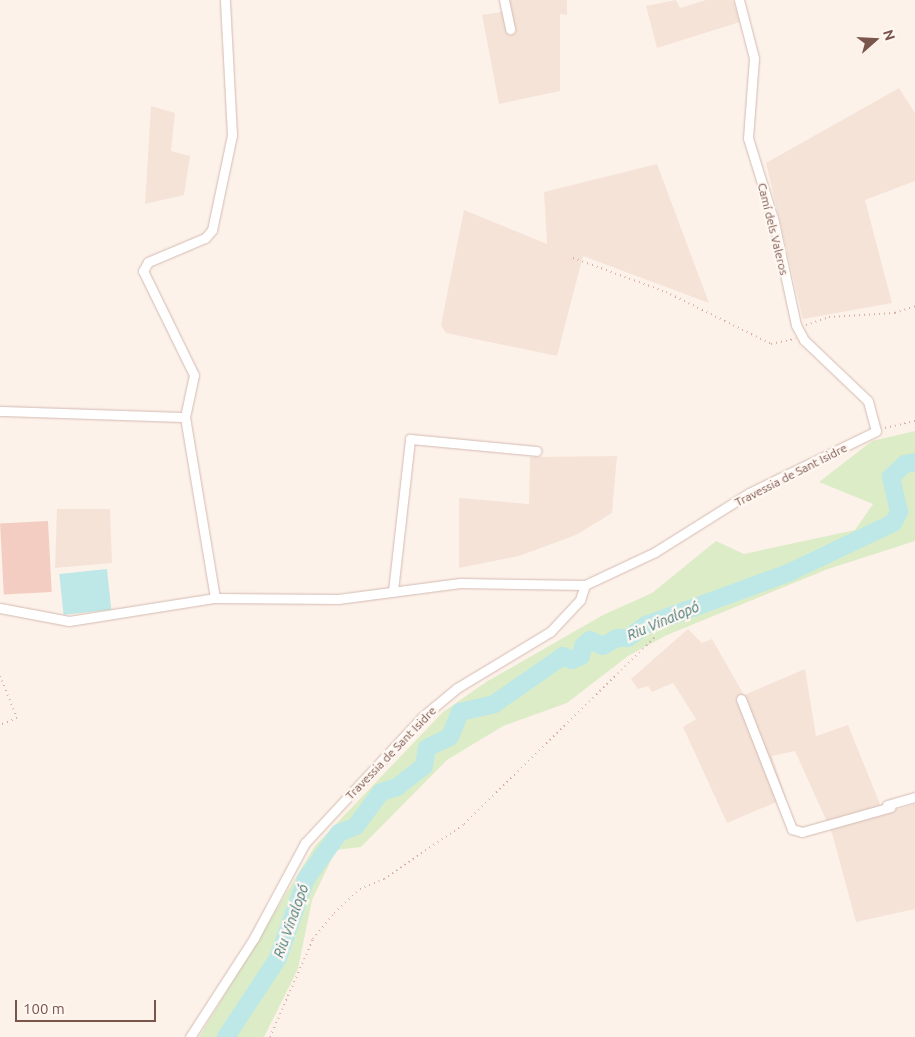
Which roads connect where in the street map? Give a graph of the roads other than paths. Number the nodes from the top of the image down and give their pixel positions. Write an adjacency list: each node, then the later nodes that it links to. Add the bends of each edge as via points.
1 (225, 0): 6 (street, via 232,135 212,230 205,238 148,262 143,271 194,375)
2 (504, 0): 4 (street)
3 (740, 0): 7 (street, Camí dels Valeros, via 754,58 748,138 800,333 868,400)
4 (510, 29)
5 (0, 411): 6 (street)
6 (185, 418): 11 (street)
7 (876, 431): 9 (street, Travessia de Sant Isidre, via 749,493 663,547)
8 (536, 451): 10 (street, via 410,439)
9 (585, 585): 10 (street, via 460,582); 15 (street, Travessia de Sant Isidre, via 580,600 550,632 457,688 422,717 305,842 254,938)
10 (393, 591): 11 (street, via 338,599)
11 (215, 598): 12 (street, via 69,620)
12 (0, 608)
13 (741, 699): 14 (street, via 792,829 802,832)
14 (915, 797)
15 (190, 1037)

